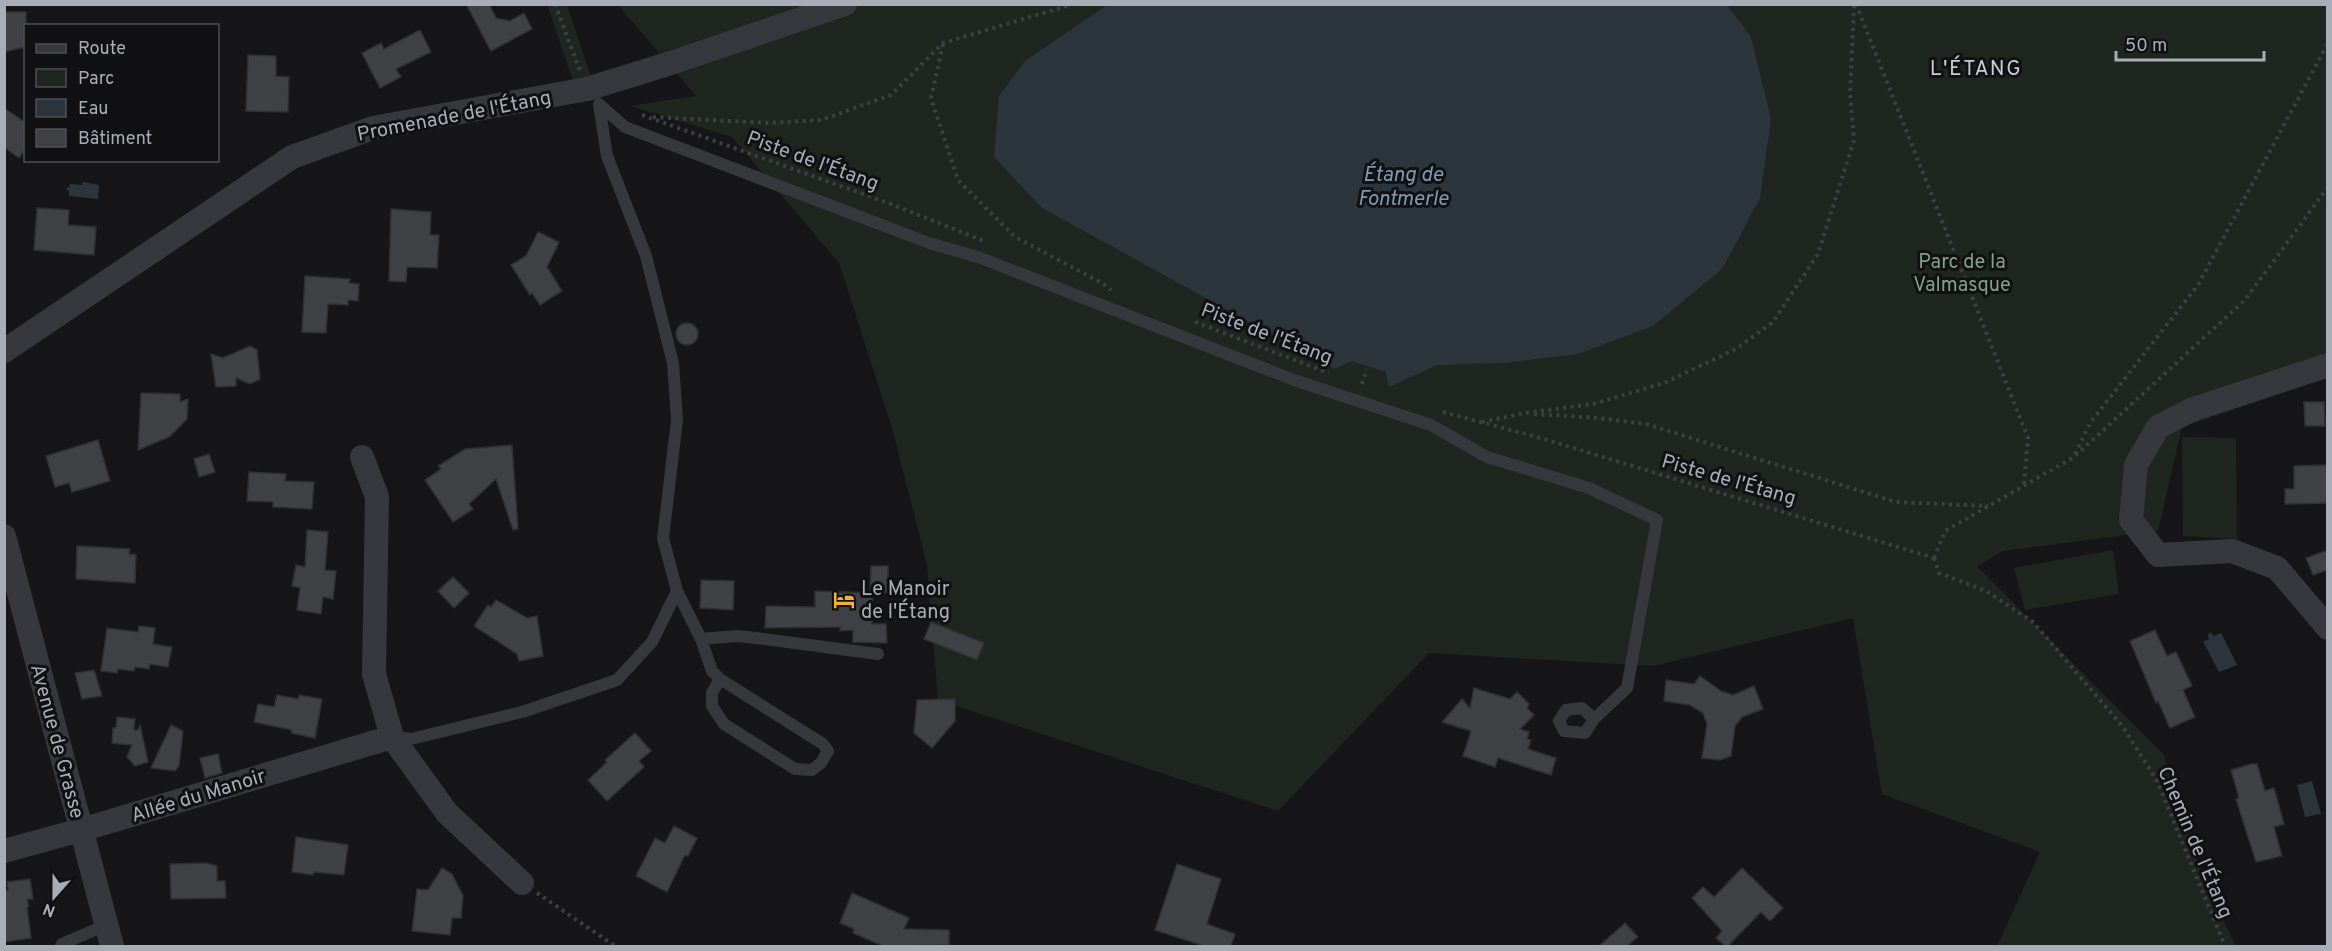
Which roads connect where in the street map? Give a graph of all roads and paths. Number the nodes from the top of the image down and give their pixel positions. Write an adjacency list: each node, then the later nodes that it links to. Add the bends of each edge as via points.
1 (555, 4): 7 (path)
2 (845, 4): 7 (street, Promenade de l'Étang, via 671,63)
3 (1074, 4): 5 (path)
4 (1855, 4): 24 (path, via 1850,94 1854,140 1818,254 1773,322 1736,349 1664,383 1593,404); 28 (path, via 2028,438)
5 (943, 43): 9 (path, via 891,95 821,120 769,123); 13 (path, via 931,98 958,180 1015,237)
6 (2328, 43): 26 (path, via 2198,285 2091,423)
7 (594, 97): 16 (street, Promenade de l'Étang, via 373,128 292,157); 32 (lane, via 607,156 646,256 673,363 677,420 663,538); 37 (lane, via 625,127 929,243 978,257 1294,380 1431,425 1487,457 1590,488 1657,520 1627,688)
8 (639, 114): 9 (path, Piste de l'Étang)
9 (648, 117): 11 (path, Piste de l'Étang)
10 (2328, 187): 26 (path, via 2245,300)
11 (990, 243)
12 (1078, 278): 13 (path)
13 (1111, 291): 14 (path)
14 (1122, 295)
15 (1189, 320): 19 (path, Piste de l'Étang)
16 (4, 351)
17 (2328, 365): 33 (street, via 2191,410 2158,427 2136,465 2131,520 2158,555 2232,551 2277,568)
18 (1367, 369): 21 (path)
19 (1335, 375)
20 (1353, 381): 21 (path, Piste de l'Étang)
21 (1362, 384): 22 (path, Piste de l'Étang)
22 (1373, 388)
23 (1439, 411): 25 (path, Piste de l'Étang)
24 (1524, 413): 25 (path); 29 (path, via 1646,424 1896,502)
25 (1481, 423): 31 (path, Piste de l'Étang)
26 (2074, 457): 28 (path)
27 (362, 458): 38 (street, via 377,497 374,675)
28 (2024, 486): 29 (path)
29 (1989, 506): 31 (path, via 1946,531)
30 (4, 536): 39 (street, Avenue de Grasse)
31 (1934, 558): 45 (path, Chemin de l'Étang, via 1939,573 1986,591 2033,622 2124,727 2157,782)
32 (677, 591): 34 (lane); 38 (lane, via 652,642 617,680 522,712 411,739)
33 (2328, 628)
34 (701, 639): 35 (lane, via 737,636); 36 (lane, via 712,671)
35 (878, 654)
36 (720, 679): 36 (lane, via 712,693 712,706 724,724 795,769 812,770 821,764 828,751 823,744)
37 (1594, 719)
38 (392, 737): 39 (street, Allée du Manoir); 41 (street, via 447,813)
39 (81, 830): 40 (street, Allée du Manoir); 42 (street, Avenue de Grasse)
40 (4, 850)
41 (522, 883): 44 (path)
42 (109, 936): 43 (lane)
43 (61, 946)
44 (615, 946)
45 (2225, 946)

